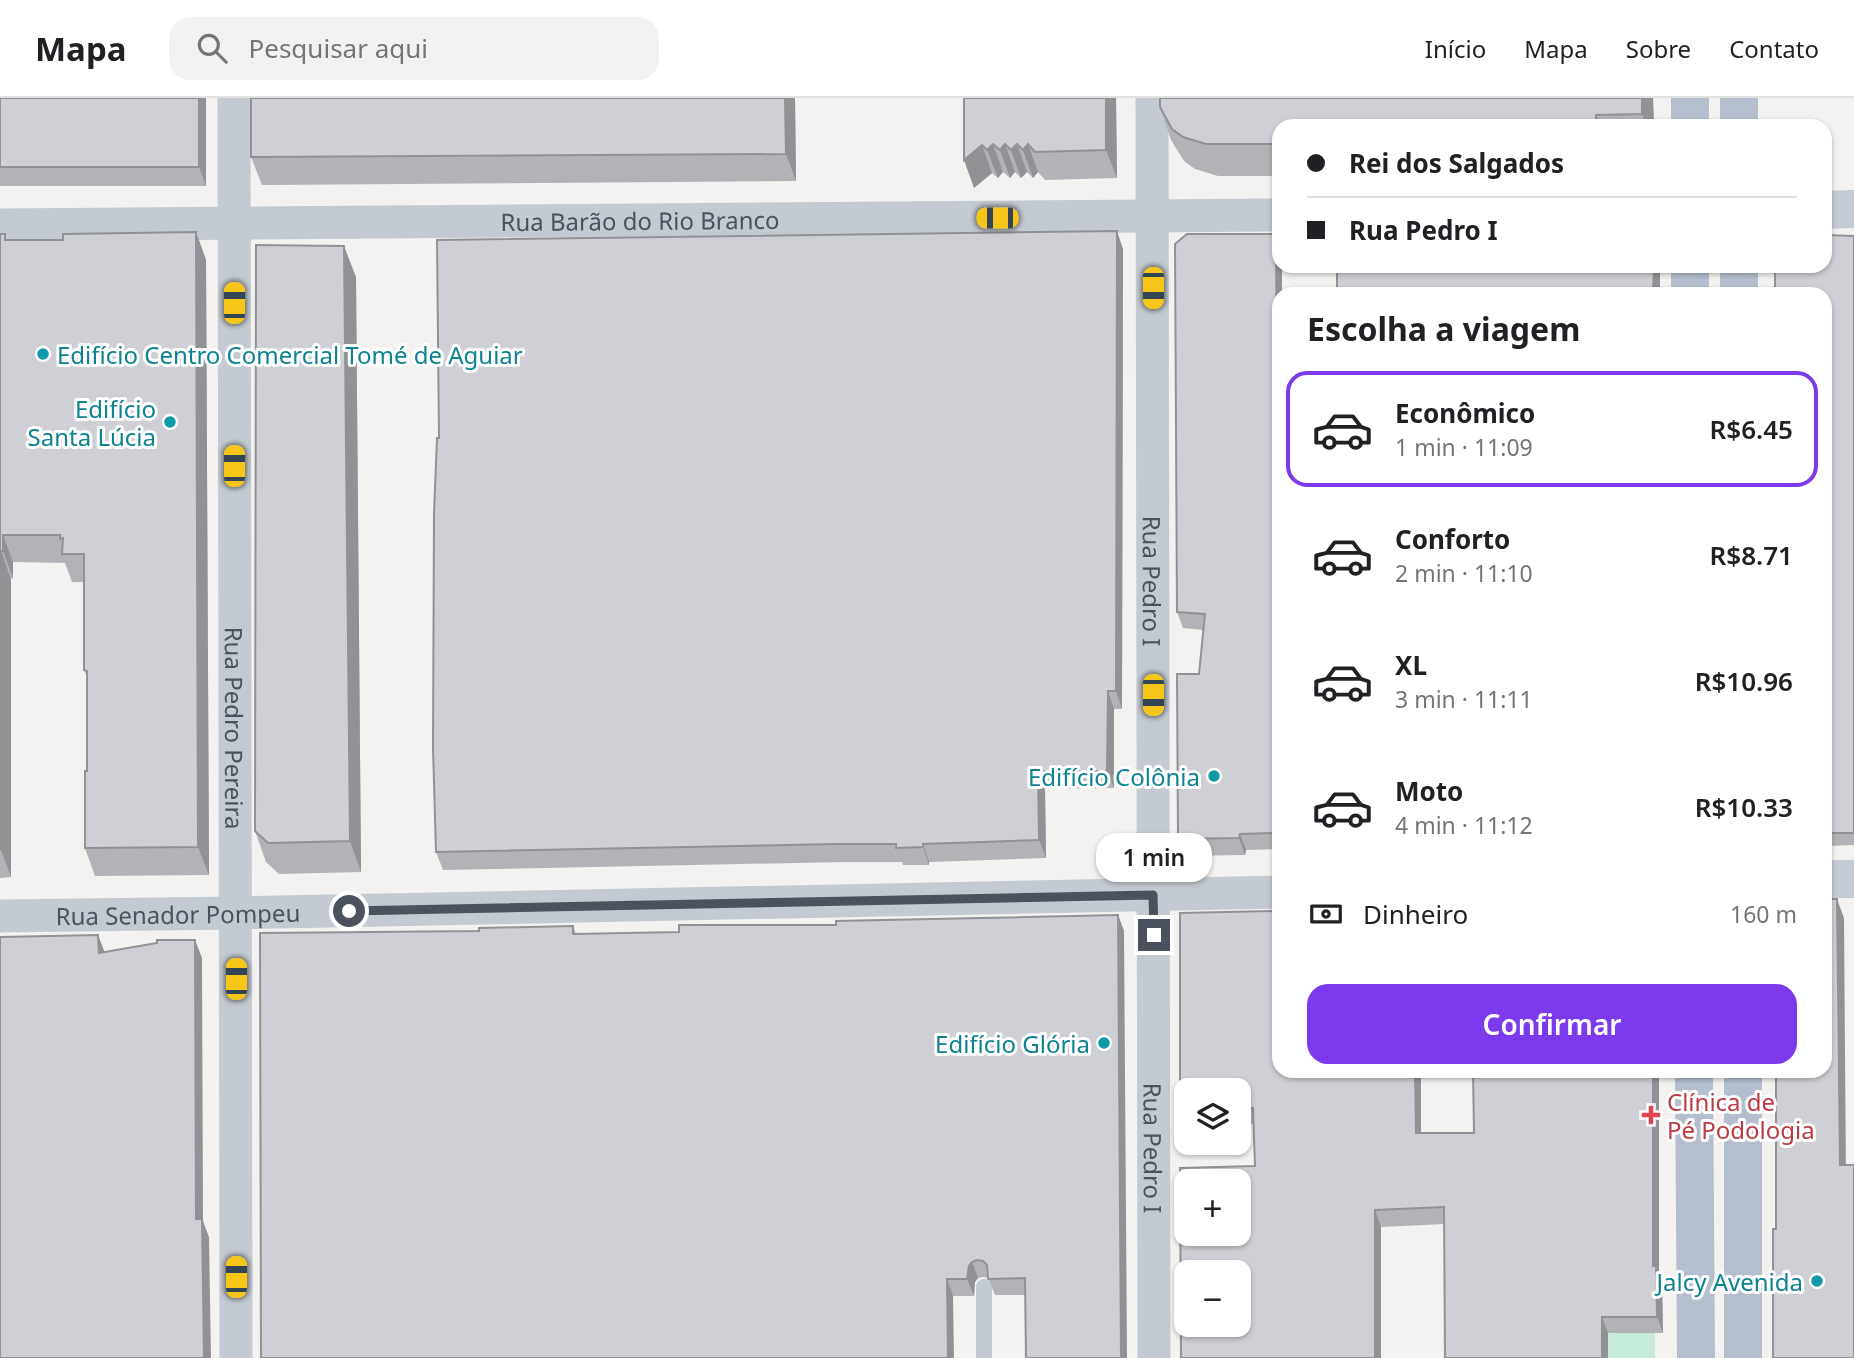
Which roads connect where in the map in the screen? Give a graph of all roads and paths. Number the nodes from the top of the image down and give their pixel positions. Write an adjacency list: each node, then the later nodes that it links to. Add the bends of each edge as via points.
1 (234, 98): 11 (street, Rua Pedro Pereira)
2 (1152, 98): 10 (street, Rua Pedro I)
3 (1690, 98): 5 (main road)
4 (1739, 98): 6 (main road)
5 (1689, 119)
6 (1739, 119)
7 (1832, 209): 8 (street)
8 (1854, 209)
9 (1272, 215): 10 (street, Rua Barão do Rio Branco)
10 (1153, 216): 11 (street, Rua Barão do Rio Branco); 16 (street, Rua Pedro I)
11 (234, 223): 12 (street, Rua Barão do Rio Branco); 17 (street, Rua Pedro Pereira)
12 (0, 225)
13 (1854, 879): 14 (street)
14 (1832, 880)
15 (1272, 892): 16 (street, Rua Senador Pompeu)
16 (1153, 895): 17 (street, Rua Senador Pompeu); 24 (street, Rua Pedro I)
17 (235, 913): 18 (street, Rua Senador Pompeu); 22 (street, Rua Pedro Pereira)
18 (0, 916)
19 (1694, 1078): 25 (main road)
20 (1743, 1078): 26 (main road)
21 (985, 1287): 23 (lane)
22 (236, 1358)
23 (984, 1358)
24 (1154, 1358)
25 (1696, 1358)
26 (1744, 1358)

